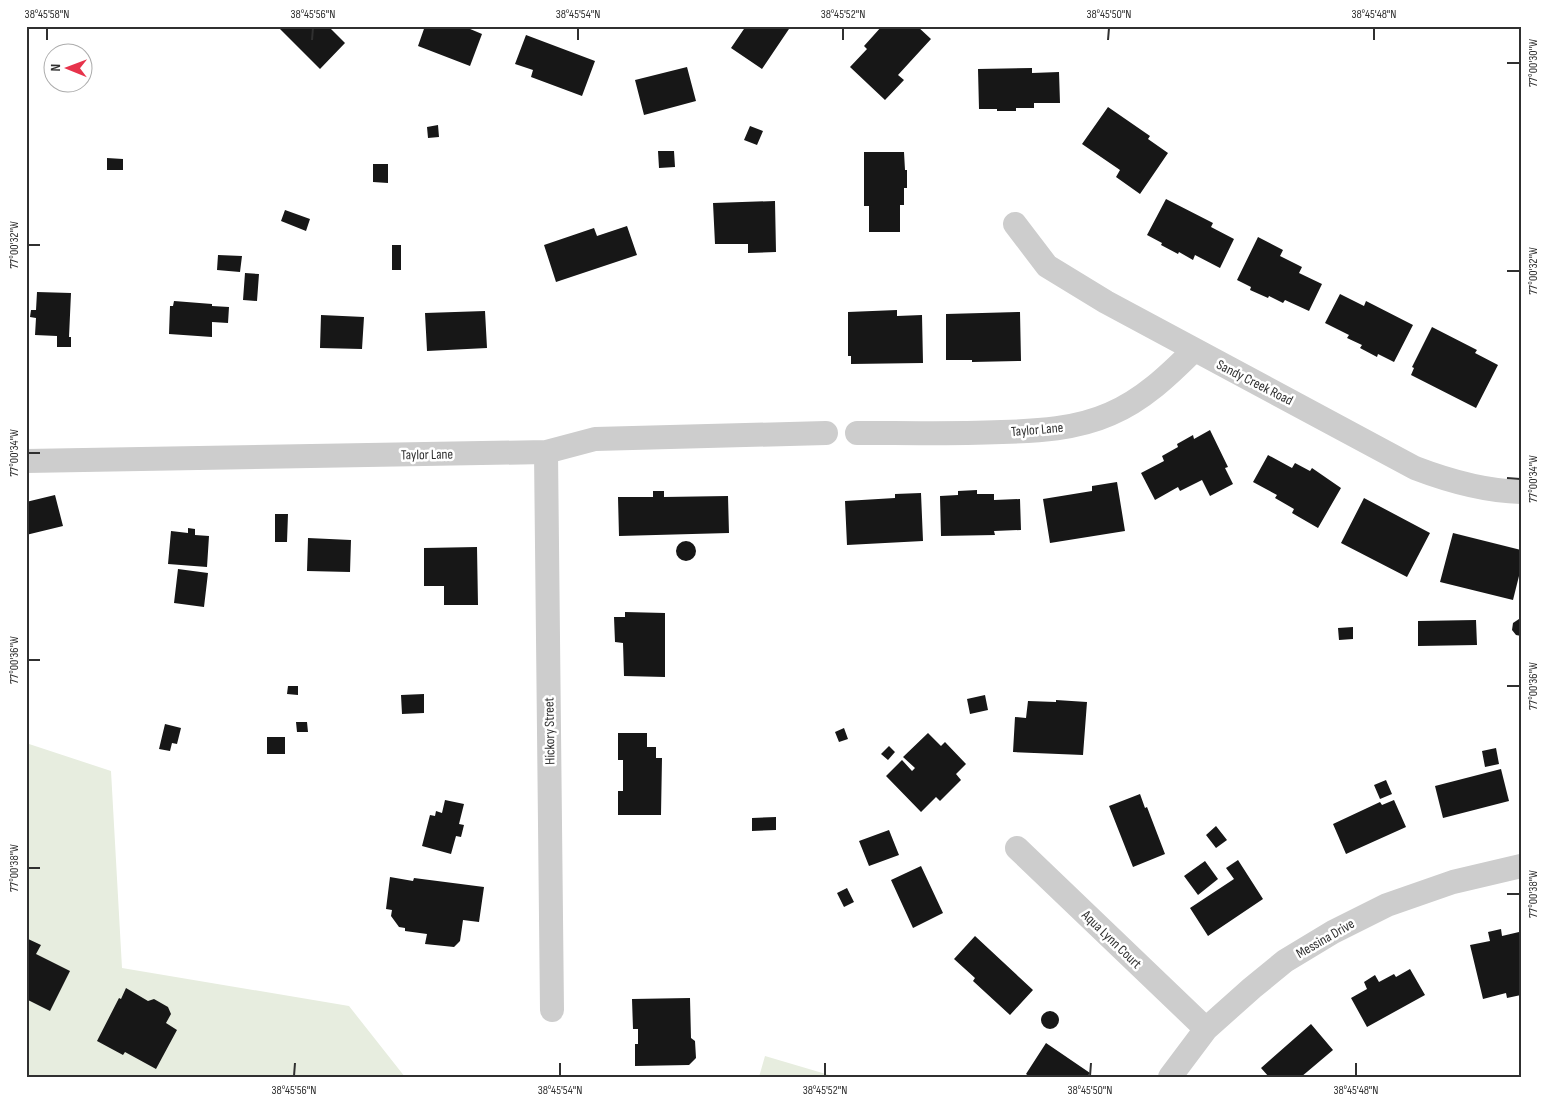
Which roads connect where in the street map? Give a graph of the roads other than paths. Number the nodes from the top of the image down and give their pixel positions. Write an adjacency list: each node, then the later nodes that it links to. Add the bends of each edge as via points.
1 (1015, 224): 2 (street, Sandy Creek Road, via 1047,266)
2 (1194, 350): 4 (street, Taylor Lane, via 1143,396 1110,414 1079,424 983,433); 7 (street, Sandy Creek Road, via 1415,468 1477,487)
3 (826, 433): 5 (street, Taylor Lane, via 595,439)
4 (857, 433)
5 (546, 452): 6 (street, Taylor Lane); 10 (street, Hickory Street)
6 (26, 461)
7 (1521, 492)
8 (1017, 848): 11 (street, Aqua Lynn Court)
9 (1521, 866): 11 (street, Messina Drive, via 1453,882 1396,902 1333,932 1285,961)
10 (552, 1010)
11 (1206, 1029): 12 (street, Messina Drive)
12 (1170, 1077)

